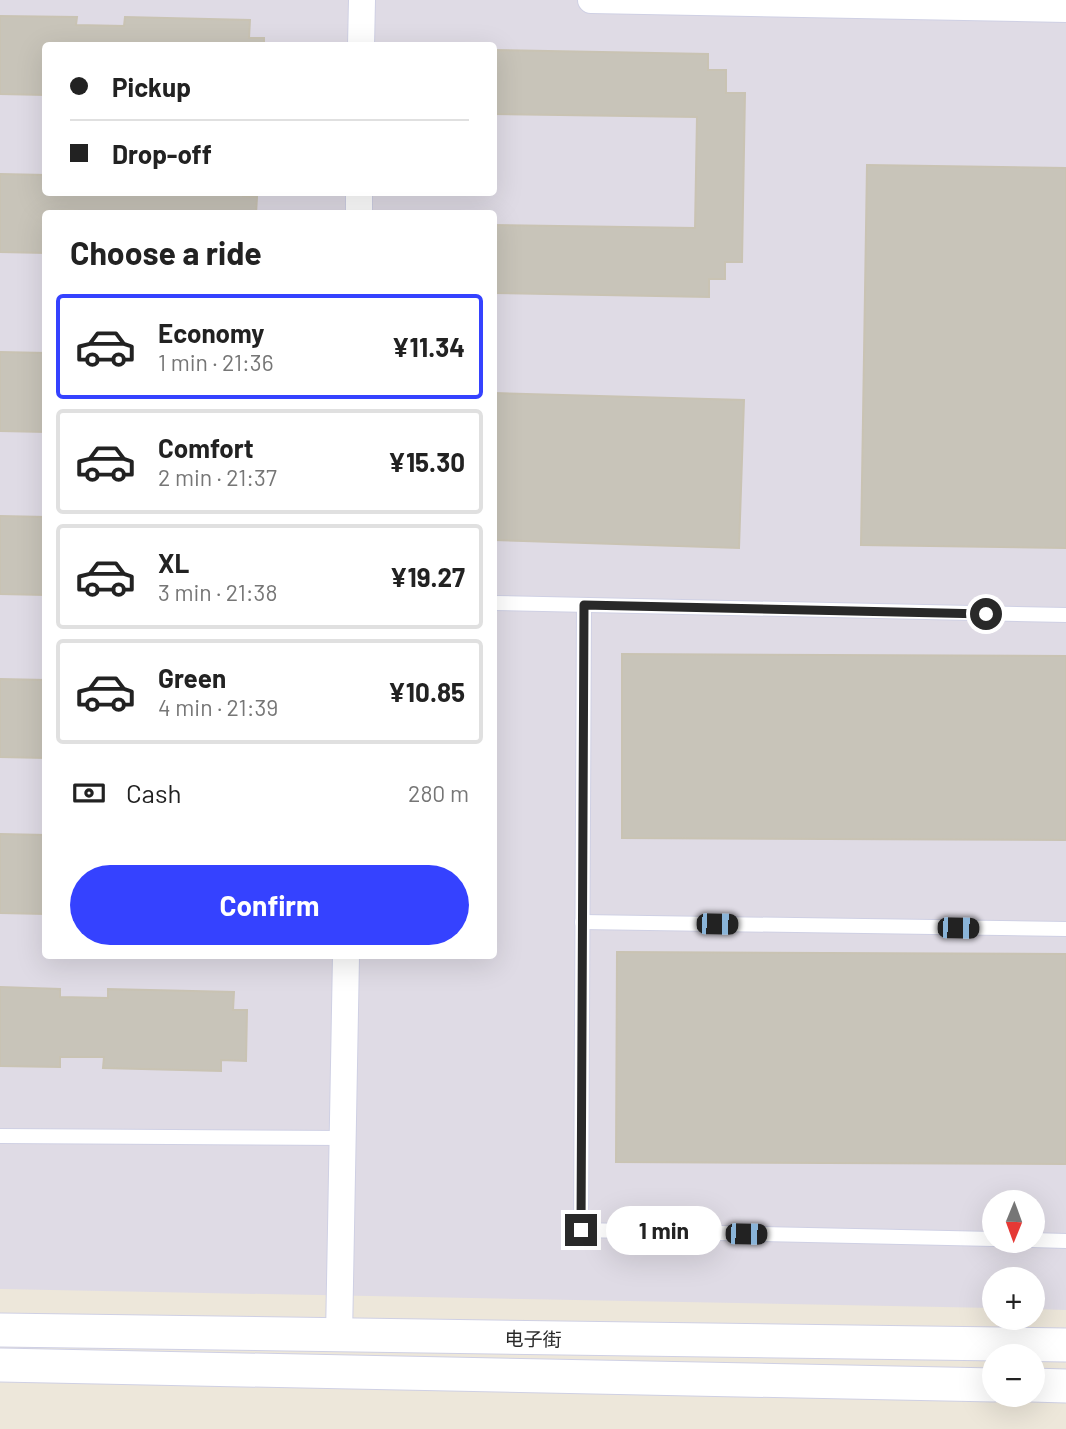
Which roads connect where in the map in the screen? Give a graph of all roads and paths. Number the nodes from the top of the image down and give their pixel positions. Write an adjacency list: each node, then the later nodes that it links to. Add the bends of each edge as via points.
1 (362, 0): 4 (street)
2 (591, 0): 3 (street)
3 (1066, 9)
4 (362, 42)
5 (497, 603): 6 (lane)
6 (584, 605): 7 (lane); 8 (lane)
7 (1066, 615)
8 (582, 922): 9 (lane); 13 (lane, via 581,1230)
9 (1066, 929)
10 (346, 959): 12 (street)
11 (0, 1136): 12 (lane)
12 (343, 1138): 17 (street)
13 (982, 1239)
14 (1045, 1240): 15 (lane)
15 (1066, 1241)
16 (0, 1330): 17 (street, 电子街)
17 (339, 1337): 18 (street, 电子街)
18 (1066, 1345)
19 (0, 1365): 20 (street, 电子街)
20 (982, 1385)
21 (1045, 1385): 22 (street)
22 (1066, 1386)

